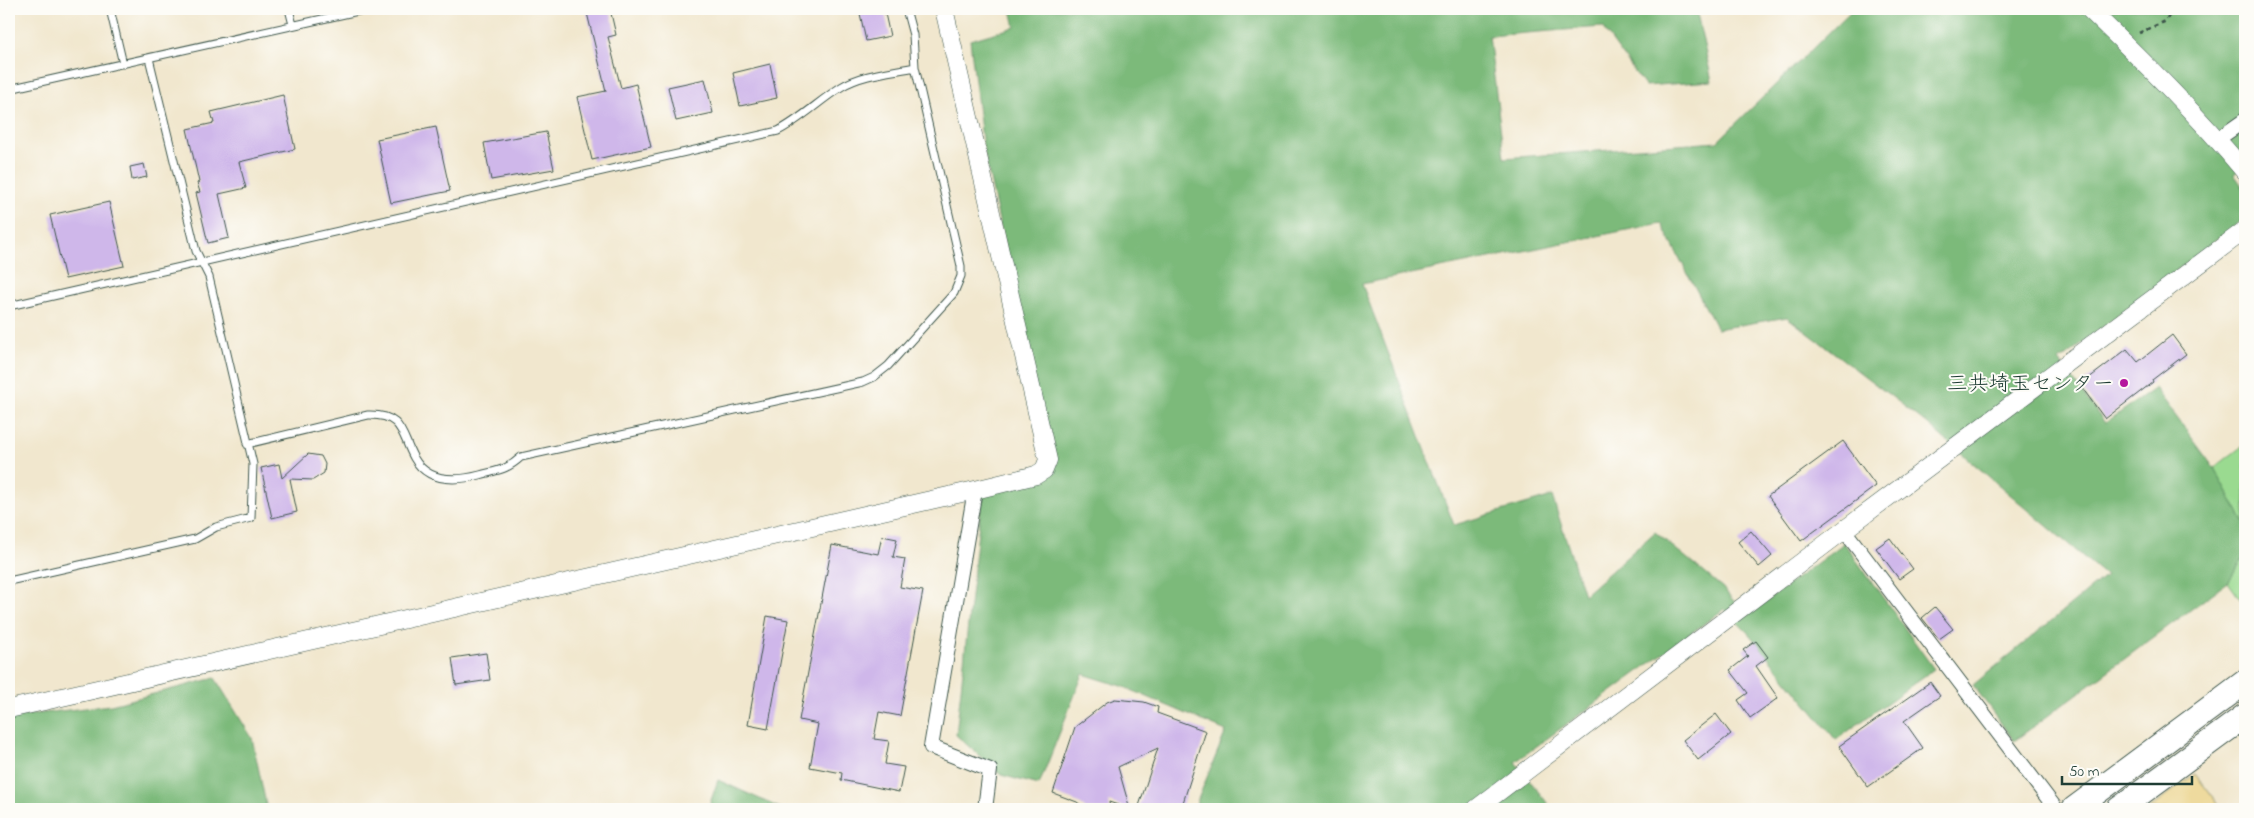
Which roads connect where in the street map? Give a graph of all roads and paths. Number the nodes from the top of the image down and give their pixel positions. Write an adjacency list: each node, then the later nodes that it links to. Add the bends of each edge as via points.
1 (110, 9): 11 (lane)
2 (289, 9): 8 (lane)
3 (367, 9): 8 (lane)
4 (906, 9): 12 (lane, via 913,35)
5 (944, 9): 21 (street, via 1048,460 1044,470 1036,475)
6 (2089, 9): 9 (street)
7 (2172, 9): 9 (path, via 2166,21)
8 (293, 25): 10 (lane)
9 (2122, 40): 15 (street)
10 (149, 58): 11 (lane); 18 (lane)
11 (122, 64): 13 (lane)
12 (915, 67): 18 (lane, via 857,80 842,87 778,131); 20 (lane, via 962,276 954,293 888,366 874,377 521,457 510,467 459,480 439,476 420,466 401,428 377,415)
13 (9, 89)
14 (2245, 120): 15 (street)
15 (2218, 140): 16 (street)
16 (2245, 172)
17 (2245, 230): 22 (street)
18 (201, 264): 19 (lane); 20 (lane, via 209,277)
19 (9, 306)
20 (247, 444): 23 (lane, via 253,464 251,518 216,527 195,539)
21 (975, 490): 25 (street); 27 (street, via 931,747 990,770)
22 (1844, 530): 28 (street); 29 (street)
23 (9, 581)
24 (2245, 682): 30 (highway)
25 (9, 709)
26 (2245, 716): 31 (highway)
27 (985, 809)
28 (1476, 809)
29 (2056, 809)
30 (2074, 809)
31 (2119, 809)

